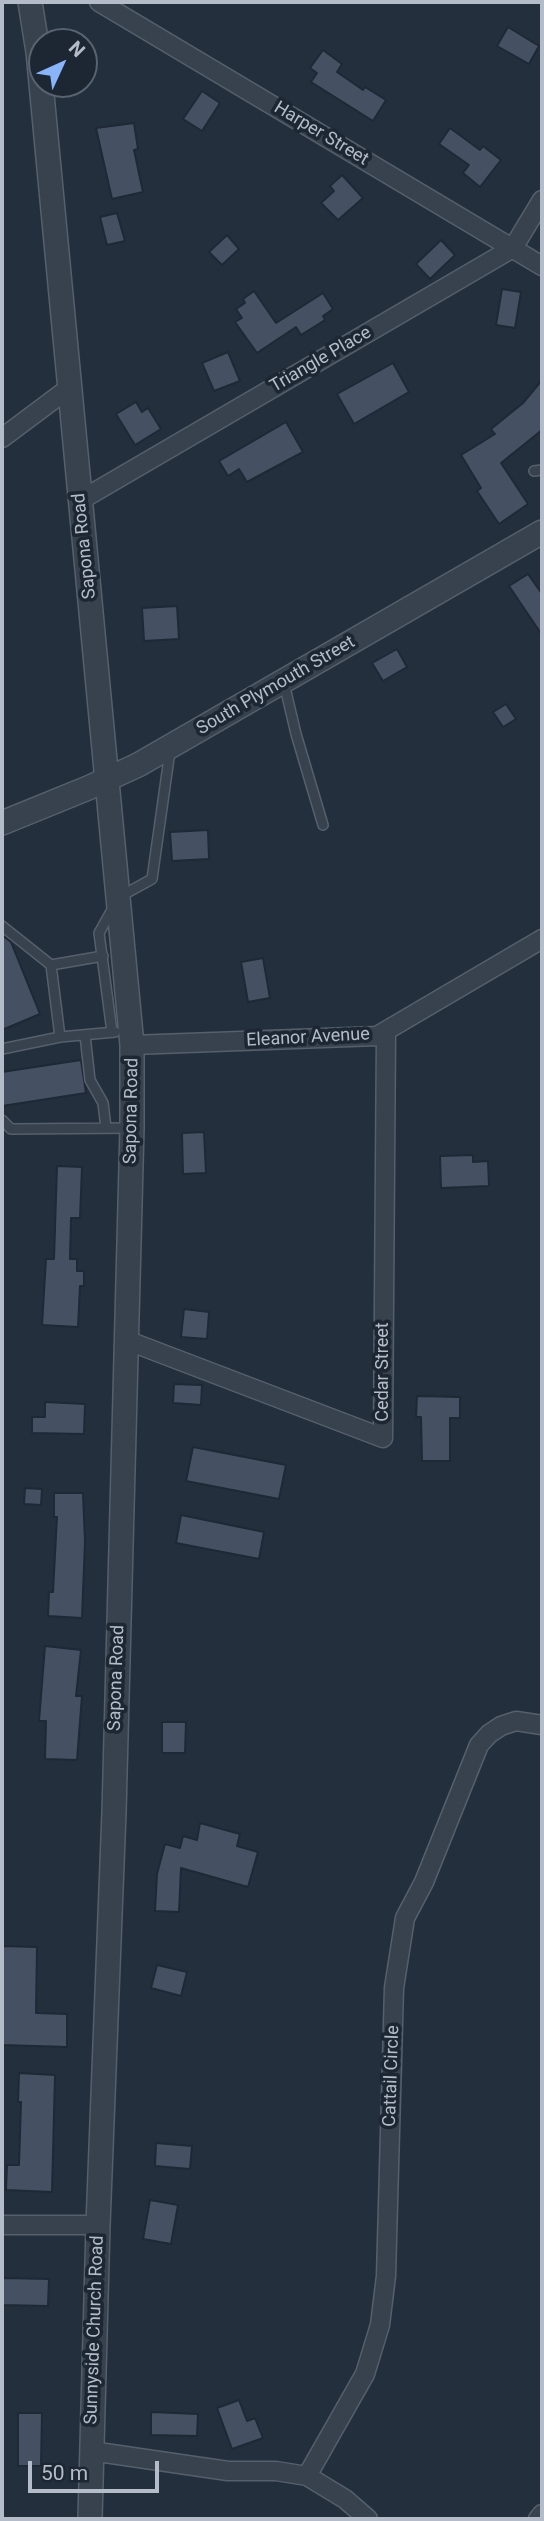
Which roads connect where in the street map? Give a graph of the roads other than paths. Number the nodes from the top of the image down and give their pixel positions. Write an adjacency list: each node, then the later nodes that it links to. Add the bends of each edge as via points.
1 (30, 2): 6 (street, Sapona Road)
2 (99, 2): 4 (street, Harper Street)
3 (542, 200): 4 (street, Triangle Place)
4 (513, 248): 5 (street, Harper Street); 8 (street, Triangle Place)
5 (542, 266)
6 (69, 388): 7 (street); 8 (street, Sapona Road)
7 (2, 438)
8 (81, 500): 12 (street, Sapona Road)
9 (541, 537): 10 (street, South Plymouth Street)
10 (284, 681): 11 (street, South Plymouth Street); 14 (lane)
11 (171, 746): 12 (street, South Plymouth Street); 15 (lane, via 152,879)
12 (108, 779): 13 (street, South Plymouth Street); 15 (street, Sapona Road)
13 (2, 823)
14 (323, 825)
15 (120, 896): 18 (lane, via 99,933); 22 (street, Sapona Road)
16 (2, 926): 19 (lane)
17 (542, 939): 20 (street, Eleanor Avenue)
18 (103, 956): 19 (lane); 22 (lane)
19 (51, 965): 23 (lane)
20 (386, 1031): 22 (street, Eleanor Avenue, via 377,1036); 28 (street, Cedar Street, via 383,1438)
21 (85, 1035): 22 (lane); 23 (lane); 26 (lane, via 90,1080 103,1103)
22 (125, 1036): 27 (street, Sapona Road)
23 (60, 1037): 24 (lane)
24 (2, 1049)
25 (2, 1121): 26 (lane, via 11,1129)
26 (106, 1128): 27 (lane)
27 (132, 1128): 28 (street, Sapona Road)
28 (127, 1340): 31 (street, Sapona Road)
29 (542, 1725): 33 (street, Cattail Circle, via 516,1721 488,1734 479,1745 405,1918 394,1988 386,2276 380,2325 365,2374)
30 (2, 2225): 31 (street)
31 (98, 2225): 32 (street, Sunnyside Church Road)
32 (91, 2451): 33 (street, via 229,2472); 35 (street, Sunnyside Church Road)
33 (307, 2476): 36 (street)
34 (542, 2514): 37 (street)
35 (90, 2519)
36 (368, 2519)
37 (538, 2519)

